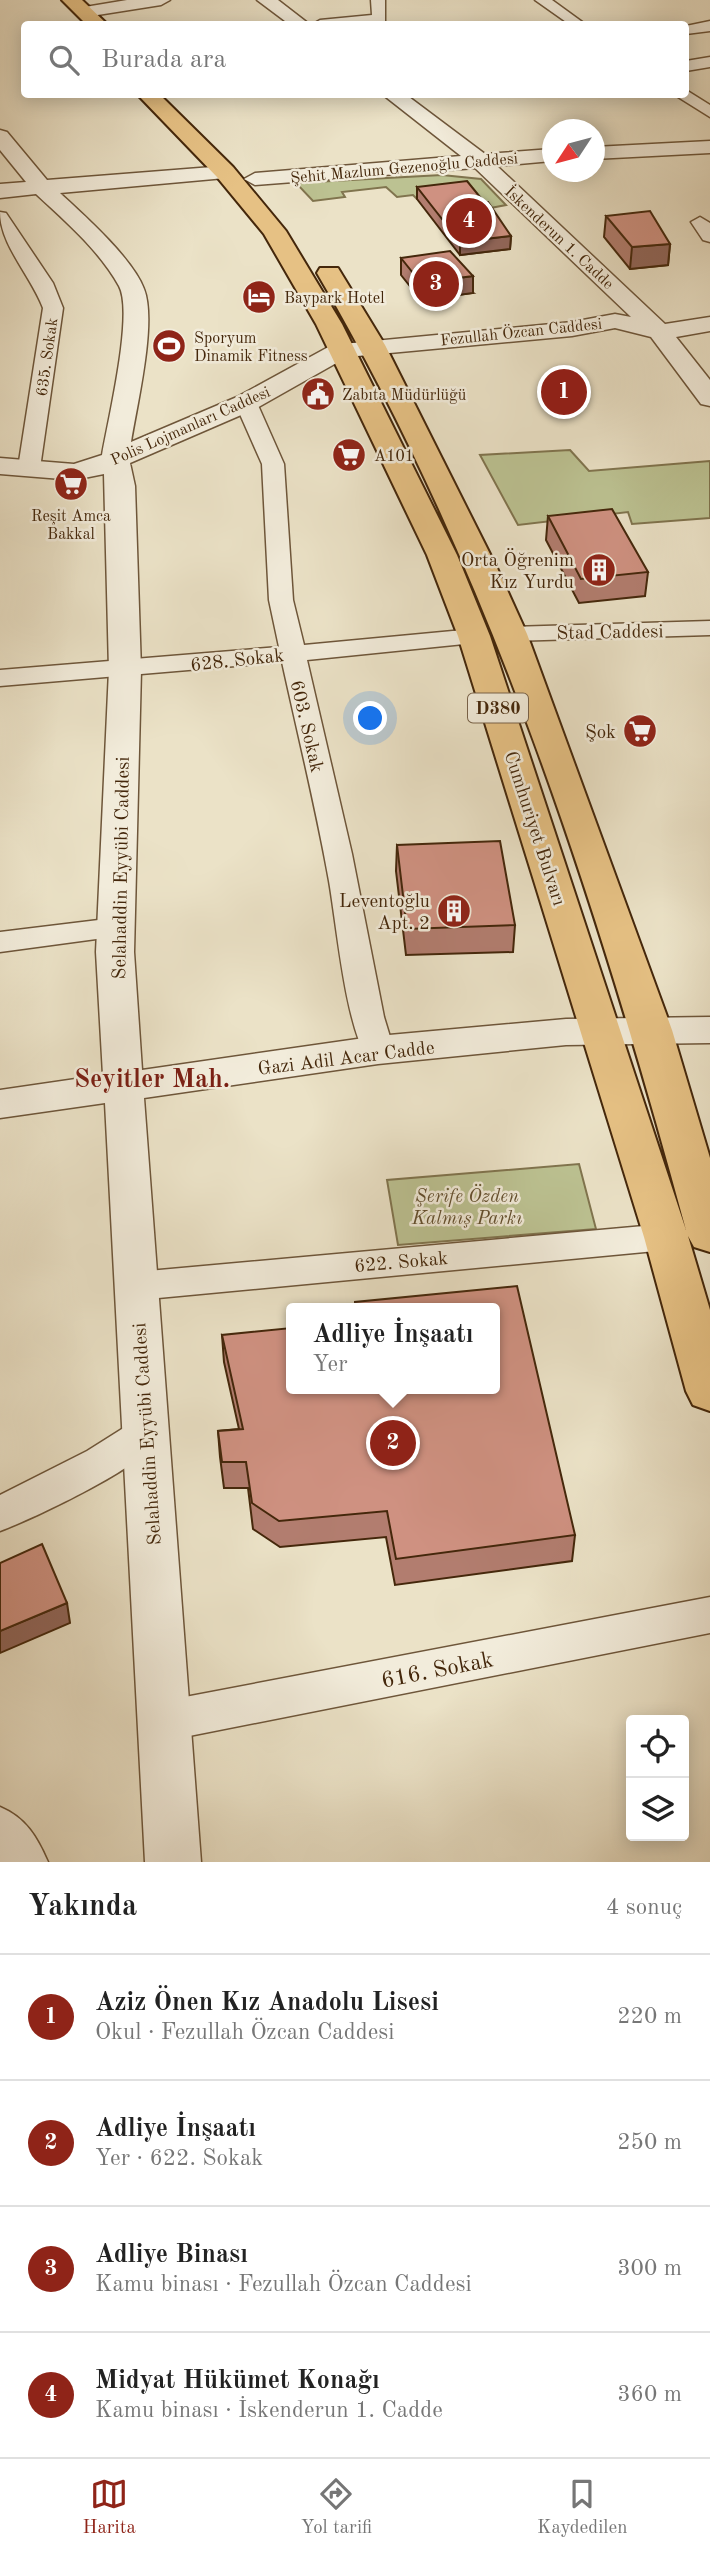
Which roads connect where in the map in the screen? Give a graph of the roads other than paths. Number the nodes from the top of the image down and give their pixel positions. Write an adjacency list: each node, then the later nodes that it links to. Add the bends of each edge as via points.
1 (50, 0): 8 (main road)
2 (161, 0): 8 (street)
3 (297, 0): 6 (street)
4 (378, 0): 10 (street, via 380,19)
5 (568, 1): 7 (street)
6 (270, 2): 9 (street)
7 (545, 2): 11 (street)
8 (82, 15)
9 (296, 21)
10 (356, 21)
11 (574, 21)
12 (710, 26): 13 (street)
13 (689, 29)
14 (710, 62): 15 (street)
15 (689, 65)
16 (152, 98): 27 (main road, Cumhuriyet Bulvarı / D380)
17 (175, 98): 27 (main road, Cumhuriyet Bulvarı / D380)
18 (397, 98): 25 (street, İskenderun 1. Cadde)
19 (0, 136): 28 (street, Selahaddin Eyyübi Caddesi)
20 (710, 147): 21 (street)
21 (605, 152)
22 (710, 154): 24 (street)
23 (542, 156): 25 (street, Şehit Mazlum Gezenoğlu Caddesi)
24 (605, 159)
25 (481, 162): 26 (street, Şehit Mazlum Gezenoğlu Caddesi); 27 (street, Şehit Mazlum Gezenoğlu Caddesi); 32 (street, İskenderun 1. Cadde)
26 (542, 162)
27 (240, 176): 28 (street, Şehit Mazlum Gezenoğlu Caddesi); 33 (main road, Cumhuriyet Bulvarı / D380, via 330,324)
28 (41, 187): 29 (street, Şehit Mazlum Gezenoğlu Caddesi); 36 (street, Selahaddin Eyyübi Caddesi, via 97,240 132,287 138,312)
29 (0, 191)
30 (0, 217): 38 (street, 635. Sokak, via 43,283 53,308)
31 (710, 324): 32 (street, Fezullah Özcan Caddesi)
32 (660, 332): 33 (street, Fezullah Özcan Caddesi, via 615,321 534,333); 34 (street, İskenderun 1. Cadde)
33 (356, 347): 35 (street, Polis Lojmanları Caddesi); 40 (main road, Cumhuriyet Bulvarı / D380, via 482,568); 41 (main road, Cumhuriyet Bulvarı / D380)
34 (710, 398)
35 (246, 403): 36 (street, Polis Lojmanları Caddesi); 42 (street, 603. Sokak, via 273,464 281,600)
36 (115, 459): 38 (street, Polis Lojmanları Caddesi, via 74,472); 43 (street, Selahaddin Eyyübi Caddesi, via 121,486)
37 (0, 466): 38 (street, Polis Lojmanları Caddesi)
38 (29, 468)
39 (710, 628): 40 (street, Stad Caddesi)
40 (510, 634): 47 (main road, Cumhuriyet Bulvarı / D380)
41 (474, 636): 42 (street, 628. Sokak); 49 (main road, Cumhuriyet Bulvarı / D380)
42 (291, 654): 43 (street, 628. Sokak); 50 (street, 603. Sokak)
43 (125, 670): 44 (street, 628. Sokak); 45 (street, Selahaddin Eyyübi Caddesi)
44 (0, 678)
45 (115, 928): 46 (street); 51 (street, Selahaddin Eyyübi Caddesi)
46 (0, 942)
47 (652, 1030): 48 (street, Gazi Adil Acar Cadde); 49 (street, Gazi Adil Acar Cadde); 53 (main road, Cumhuriyet Bulvarı / D380)
48 (710, 1030)
49 (598, 1031): 50 (street, Gazi Adil Acar Cadde); 54 (main road, Cumhuriyet Bulvarı / D380)
50 (378, 1051): 51 (street, Gazi Adil Acar Cadde)
51 (124, 1088): 52 (street, Gazi Adil Acar Cadde); 55 (street, Selahaddin Eyyübi Caddesi)
52 (0, 1104)
53 (710, 1235)
54 (666, 1237): 55 (street, 622. Sokak); 56 (main road, Cumhuriyet Bulvarı / D380)
55 (137, 1286): 57 (street, Selahaddin Eyyübi Caddesi)
56 (710, 1391)
57 (146, 1433): 58 (street, via 101,1463); 60 (street, Selahaddin Eyyübi Caddesi)
58 (0, 1514)
59 (710, 1615): 60 (street, 616. Sokak)
60 (164, 1721): 63 (street, Selahaddin Eyyübi Caddesi)
61 (0, 1834): 62 (street)
62 (20, 1862)
63 (173, 1862)

